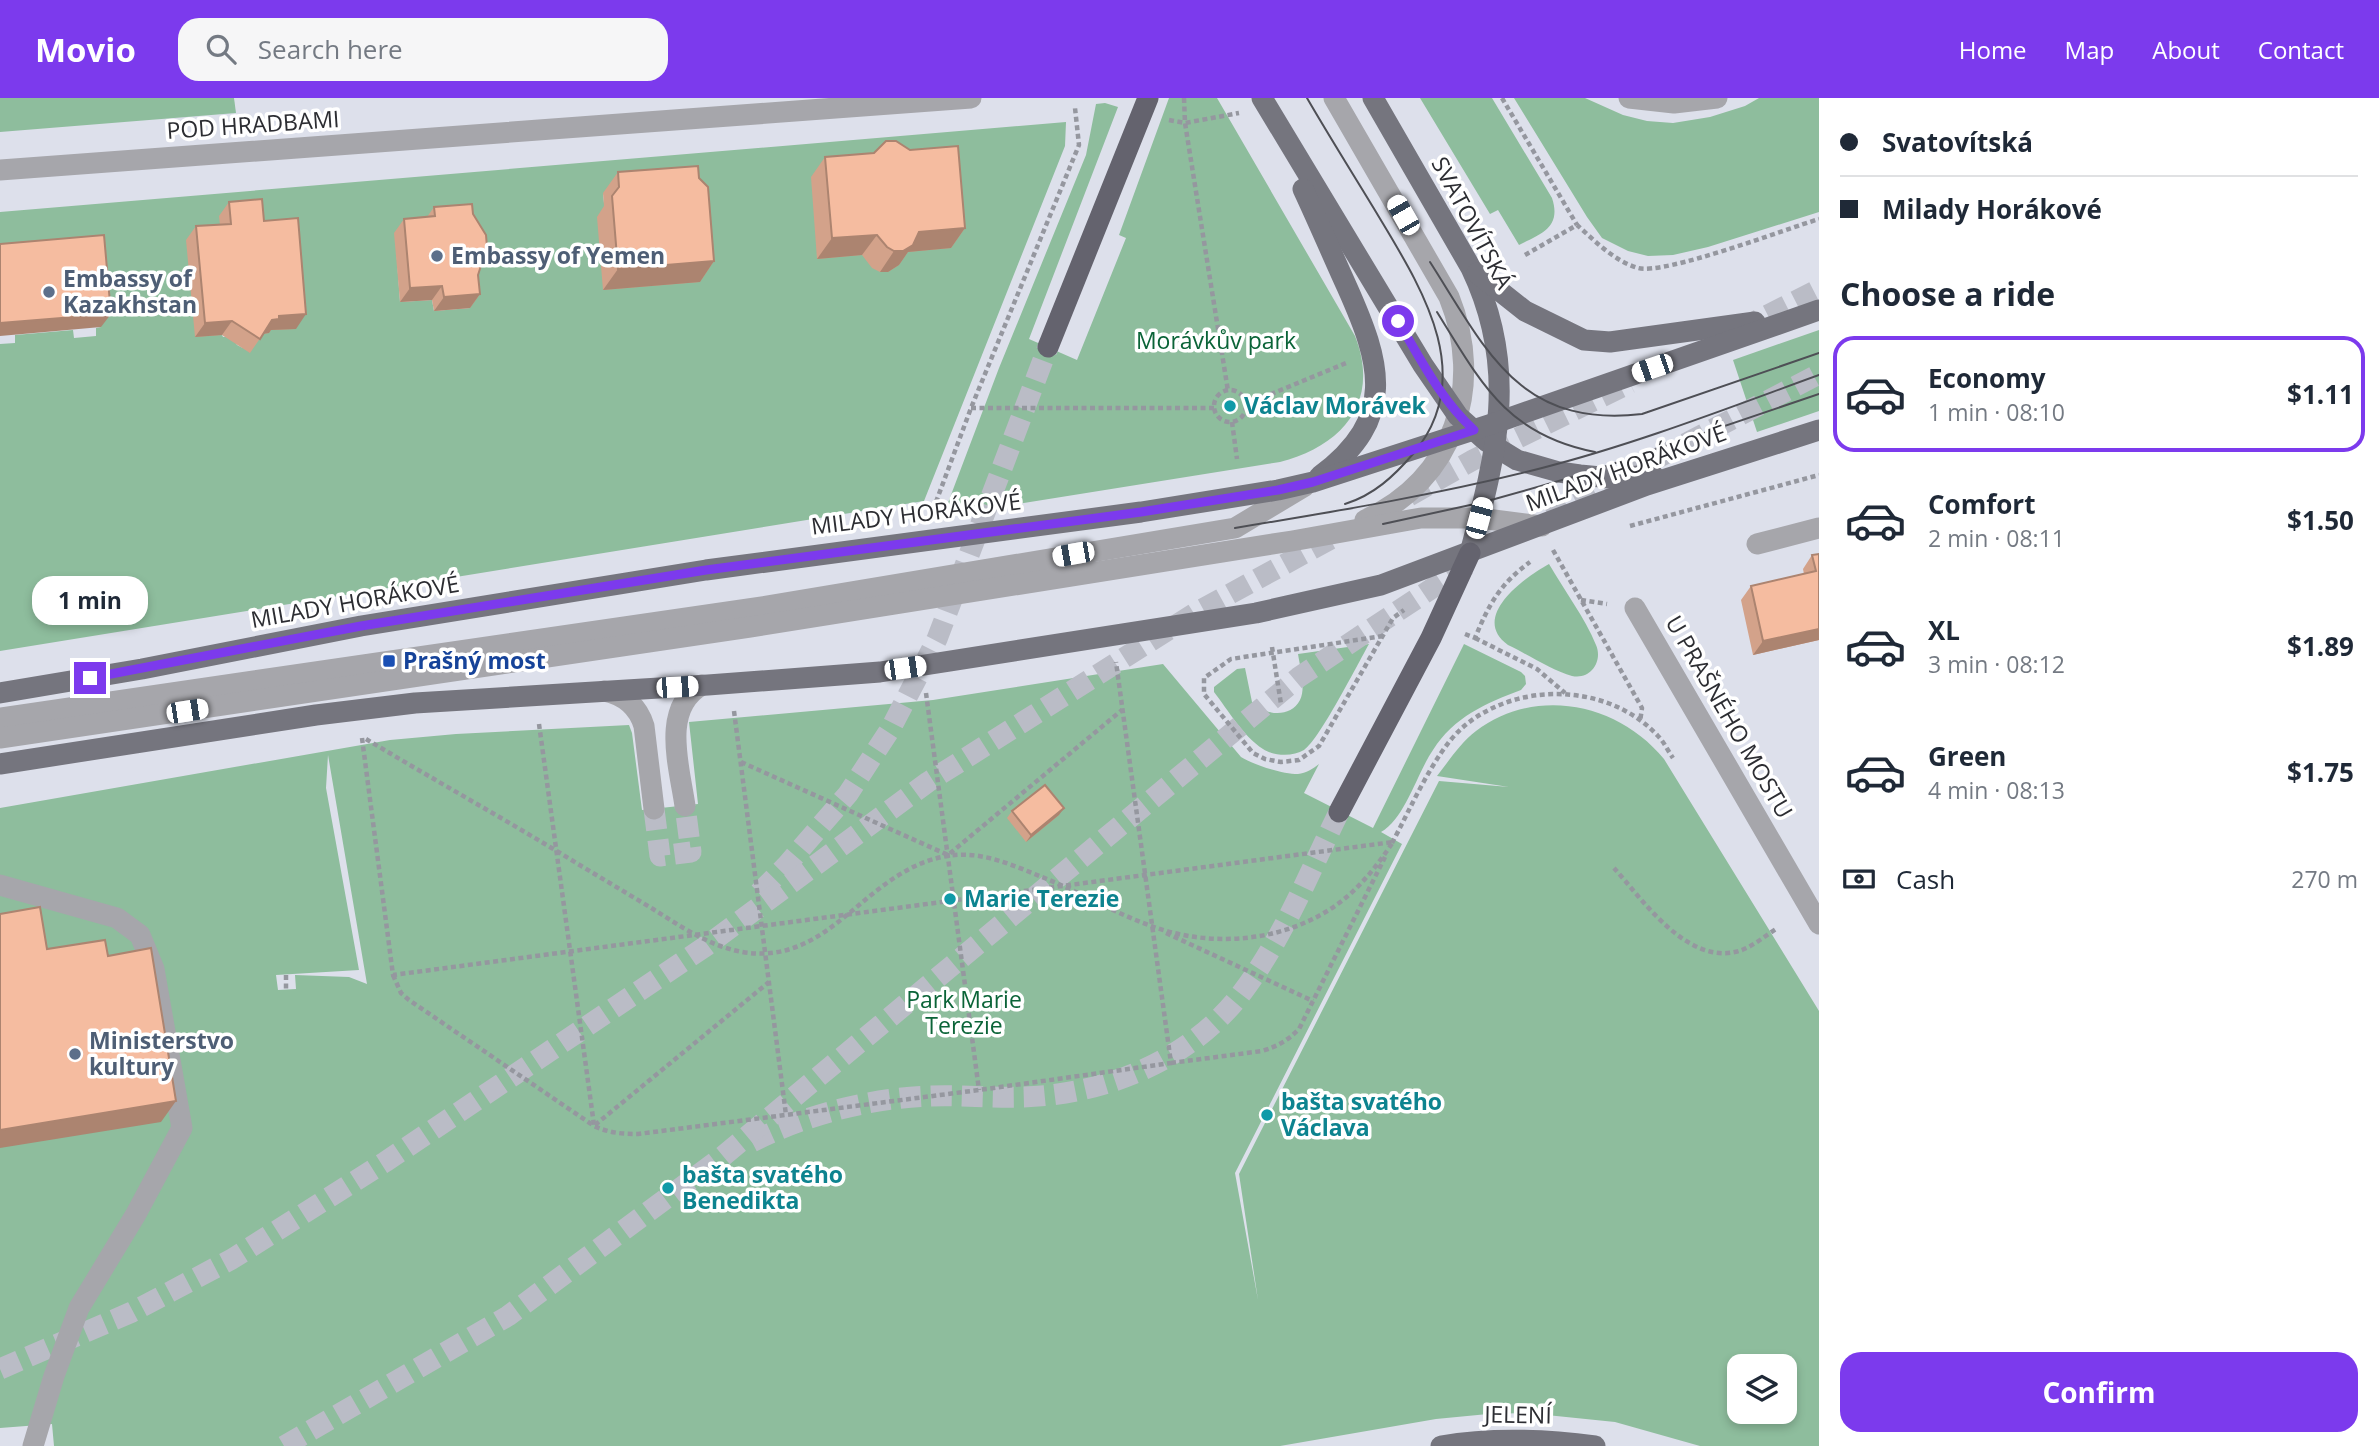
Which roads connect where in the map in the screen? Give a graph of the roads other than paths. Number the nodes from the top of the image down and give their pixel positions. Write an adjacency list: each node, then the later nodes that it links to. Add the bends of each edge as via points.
1 (971, 98): 8 (street, POD HRADBAMI)
2 (1148, 98): 11 (highway)
3 (1334, 98): 12 (street, via 1457,317 1465,380)
4 (1373, 98): 9 (main road, SVATOVÍTSKÁ)
5 (1629, 98): 6 (street, via 1674,103)
6 (1717, 98)
7 (1264, 103): 12 (main road); 19 (main road, via 1365,327 1375,362 1370,417 1335,465)
8 (0, 170)
9 (1471, 268): 10 (main road, via 1525,311 1584,340 1610,342); 13 (main road, SVATOVÍTSKÁ, via 1488,307 1498,348)
10 (1812, 312): 13 (main road, MILADY HORÁKOVÉ)
11 (1048, 347)
12 (1458, 416): 14 (main road); 16 (street)
13 (1498, 422): 14 (main road, MILADY HORÁKOVÉ); 17 (main road, SVATOVÍTSKÁ)
14 (1474, 430): 16 (main road, MILADY HORÁKOVÉ); 17 (main road)
15 (1819, 430): 18 (main road, MILADY HORÁKOVÉ)
16 (1448, 439): 19 (main road, MILADY HORÁKOVÉ); 23 (street, via 1426,475 1386,510 1338,530)
17 (1496, 447): 18 (main road, via 1517,460 1580,475 1645,477); 20 (main road, SVATOVÍTSKÁ)
18 (1696, 469): 21 (main road, MILADY HORÁKOVÉ)
19 (1313, 482): 29 (main road, MILADY HORÁKOVÉ, via 1141,512 693,572 361,626); 30 (street, via 1235,528 755,608)
20 (1479, 518): 21 (street); 23 (street, via 1420,518); 25 (main road, SVATOVÍTSKÁ)
21 (1542, 526): 25 (main road, MILADY HORÁKOVÉ)
22 (1819, 528): 24 (street)
23 (1299, 539): 31 (street, via 736,629)
24 (1757, 544)
25 (1470, 553): 27 (main road, MILADY HORÁKOVÉ, via 1381,585 1256,613 880,672); 35 (highway, via 1431,638)
26 (1635, 608): 37 (street, U PRAŠNÉHO MOSTU)
27 (702, 685): 28 (main road, MILADY HORÁKOVÉ); 33 (street, via 687,698 676,727)
28 (604, 691): 32 (main road, MILADY HORÁKOVÉ, via 371,708); 34 (street, via 627,700 640,715)
29 (0, 693)
30 (0, 718)
31 (0, 738)
32 (0, 764)
33 (685, 806)
34 (654, 809)
35 (1339, 812)
36 (0, 885): 38 (street, via 117,918 140,935 154,969 182,1128 79,1308)
37 (1819, 924)
38 (33, 1446)
39 (1441, 1446): 40 (main road, JELENÍ, via 1516,1439)
40 (1595, 1446)

